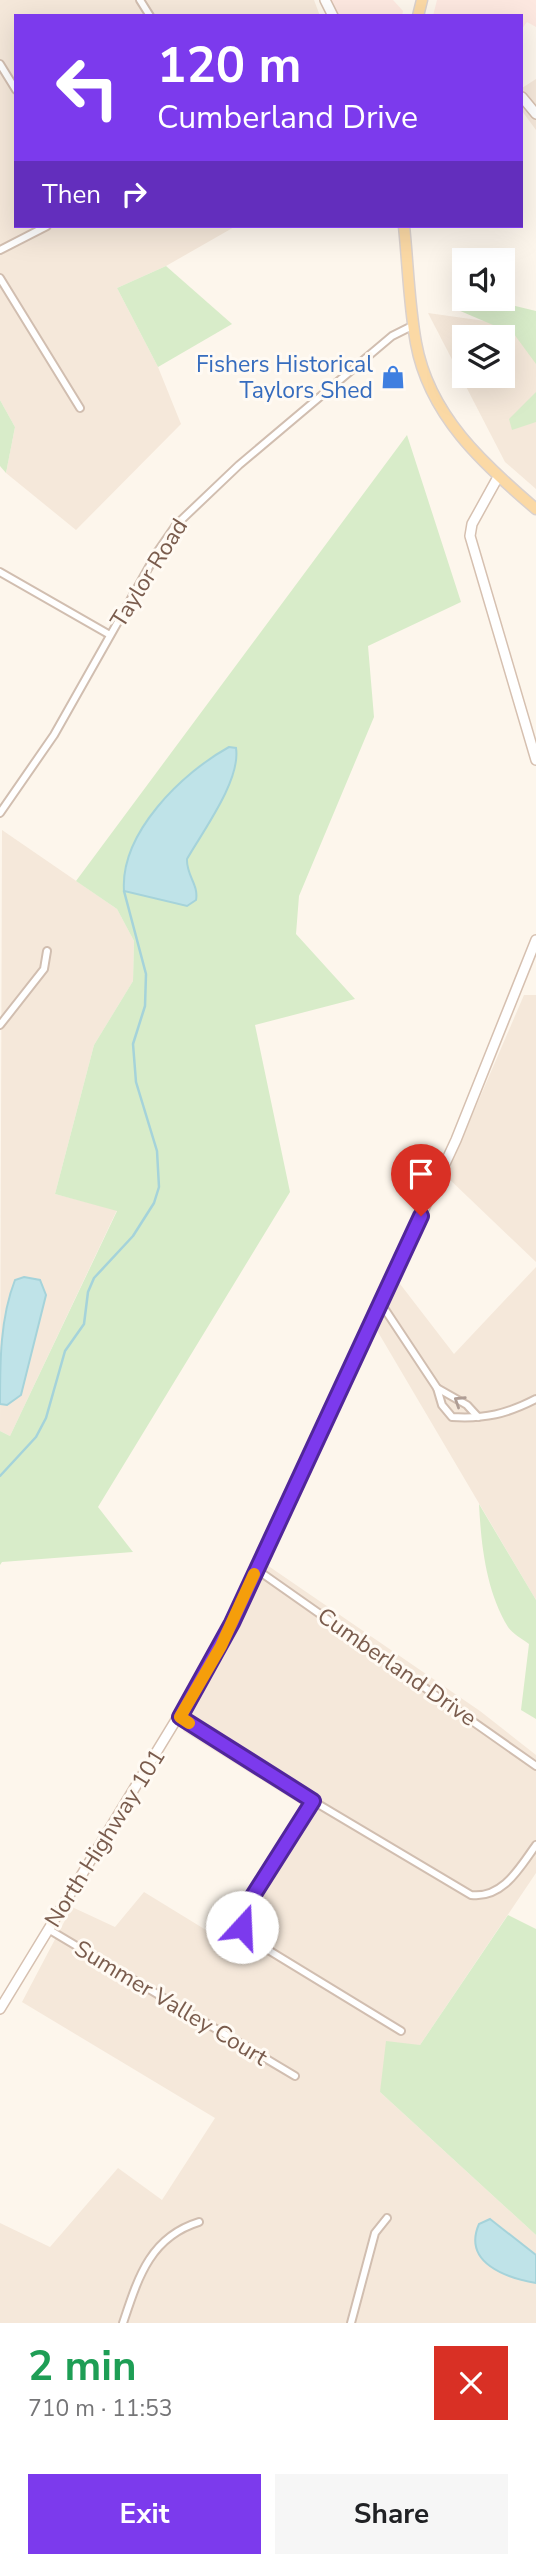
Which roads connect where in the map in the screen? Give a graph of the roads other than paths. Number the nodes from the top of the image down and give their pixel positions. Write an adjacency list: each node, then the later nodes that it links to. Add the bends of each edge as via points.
1 (0, 64): 2 (street)
2 (14, 87)
3 (523, 98): 4 (main road)
4 (536, 114)
5 (43, 228): 7 (street)
6 (404, 228): 9 (main road)
7 (0, 250)
8 (0, 278): 10 (street)
9 (414, 325): 11 (main road, via 418,352 435,398 458,436); 14 (street, Taylor Road, via 392,336 199,500 166,539)
10 (80, 408)
11 (498, 477): 12 (main road); 15 (main road, via 470,536)
12 (536, 509)
13 (0, 572): 14 (street)
14 (110, 635): 16 (street, Taylor Road, via 54,735)
15 (536, 761)
16 (0, 813)
17 (536, 940): 20 (main road, North Highway 101, via 461,1128)
18 (47, 951): 19 (street, via 44,969)
19 (0, 1025)
20 (380, 1302): 21 (street); 24 (main road, North Highway 101)
21 (437, 1388): 23 (street, one-way to 21); 23 (street, via 452,1417)
22 (536, 1399): 23 (street, via 509,1413)
23 (478, 1417)
24 (256, 1569): 25 (main road, North Highway 101, via 221,1646); 26 (street, Cumberland Drive)
25 (180, 1717): 27 (street); 29 (main road, North Highway 101)
26 (536, 1766)
27 (313, 1801): 28 (street, via 471,1895 484,1896 499,1889); 31 (street, via 244,1910 242,1927 265,1948)
28 (536, 1845)
29 (48, 1929): 30 (main road, North Highway 101); 32 (street, Summer Valley Court)
30 (0, 2009)
31 (401, 2031)
32 (295, 2076)
33 (387, 2218): 36 (street, via 375,2233)
34 (199, 2222): 35 (street, via 175,2232 152,2252)
35 (123, 2323)
36 (351, 2323)

